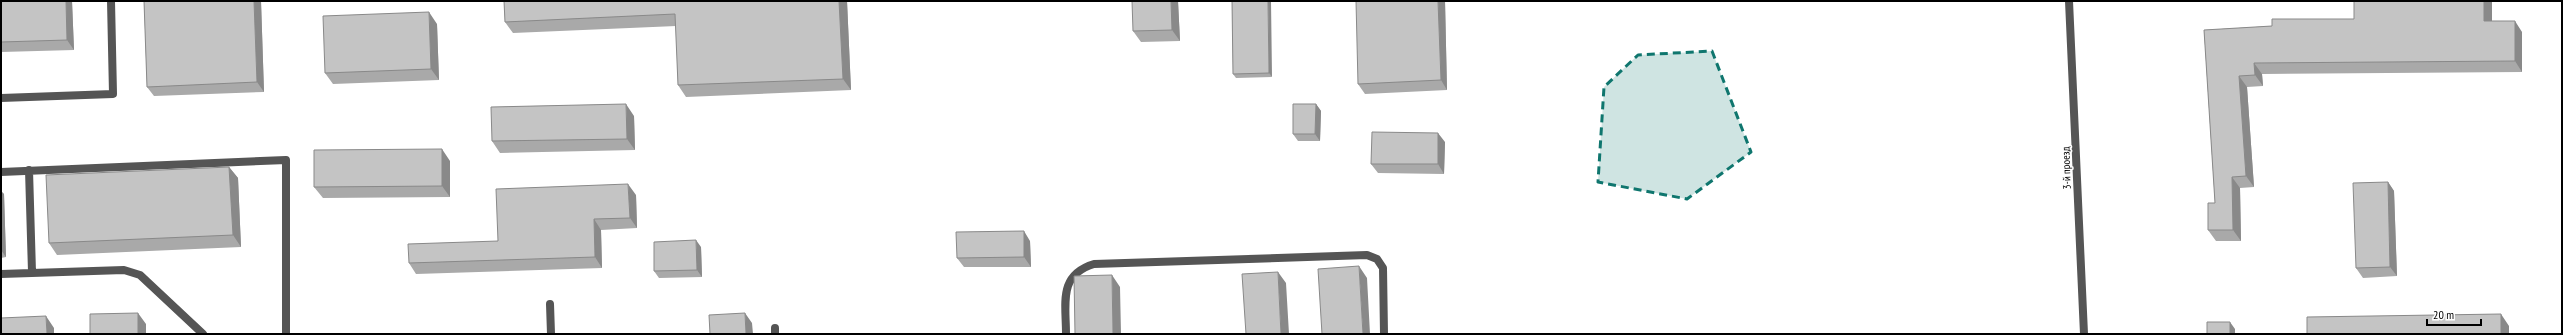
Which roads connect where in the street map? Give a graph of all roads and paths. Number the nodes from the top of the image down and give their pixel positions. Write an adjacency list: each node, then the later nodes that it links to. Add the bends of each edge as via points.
1 (111, 1): 3 (street, via 113,94)
2 (2070, 1): 14 (street, 3-й проезд)
3 (1, 98)
4 (29, 170): 5 (street); 6 (street); 10 (street, via 286,160)
5 (1, 172)
6 (32, 272): 7 (street); 9 (street, via 124,270 140,275)
7 (1, 274)
8 (550, 304): 11 (street)
9 (203, 334)
10 (286, 334)
11 (551, 334)
12 (1066, 334): 13 (street, via 1066,289 1072,275 1094,264 1367,255 1376,259 1383,268)
13 (1384, 334)
14 (2084, 334)

